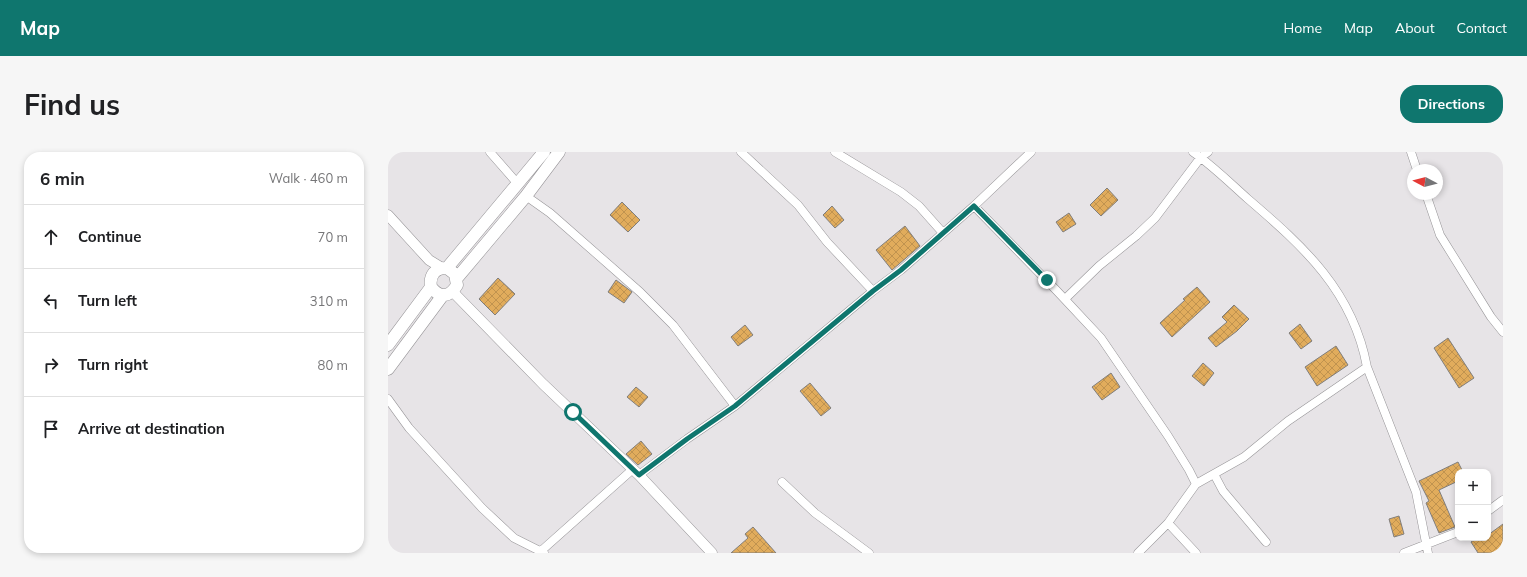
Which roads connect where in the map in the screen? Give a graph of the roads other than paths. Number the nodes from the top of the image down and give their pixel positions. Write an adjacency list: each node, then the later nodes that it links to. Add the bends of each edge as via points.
1 (490, 152): 12 (street)
2 (544, 152): 12 (main road)
3 (559, 152): 13 (main road)
4 (741, 152): 21 (street, via 798,205 827,242)
5 (835, 152): 17 (street, via 902,192 919,206)
6 (1031, 152): 15 (street)
7 (1193, 152): 10 (street)
8 (1208, 152): 10 (street)
9 (1411, 152): 11 (street)
10 (1200, 157): 23 (street, via 1155,218); 26 (street, via 1312,258 1346,307 1355,326)
11 (1415, 164)
12 (517, 183): 18 (main road)
13 (526, 196): 19 (main road); 29 (street, via 640,292 673,325)
14 (1428, 200): 24 (street, via 1440,235)
15 (974, 206): 17 (street); 23 (street)
16 (388, 215): 18 (street, via 429,260)
17 (943, 233): 21 (street)
18 (441, 269): 19 (main road, via 453,272); 20 (main road, via 430,282)
19 (457, 278): 22 (main road, via 457,285)
20 (431, 287): 22 (main road, via 438,294); 25 (main road)
21 (873, 291): 29 (street)
22 (448, 293): 27 (main road); 30 (street)
23 (1065, 299): 33 (street, via 1105,344 1168,436)
24 (1503, 332)
25 (388, 344)
26 (1367, 367): 31 (street, via 1288,421 1244,457); 39 (street, via 1416,492)
27 (388, 369)
28 (388, 399): 40 (street, via 409,428 482,508 514,538)
29 (735, 406): 30 (street)
30 (636, 472): 40 (street); 41 (street)
31 (1214, 474): 33 (street); 38 (street, via 1223,491)
32 (782, 482): 42 (street, via 816,513)
33 (1196, 484): 36 (street)
34 (1503, 500): 35 (street)
35 (1491, 509)
36 (1168, 522): 43 (street); 44 (street)
37 (1455, 534): 39 (street)
38 (1266, 542)
39 (1427, 549): 45 (street)
40 (542, 552)
41 (712, 553)
42 (869, 553)
43 (1138, 553)
44 (1196, 553)
45 (1404, 553)

